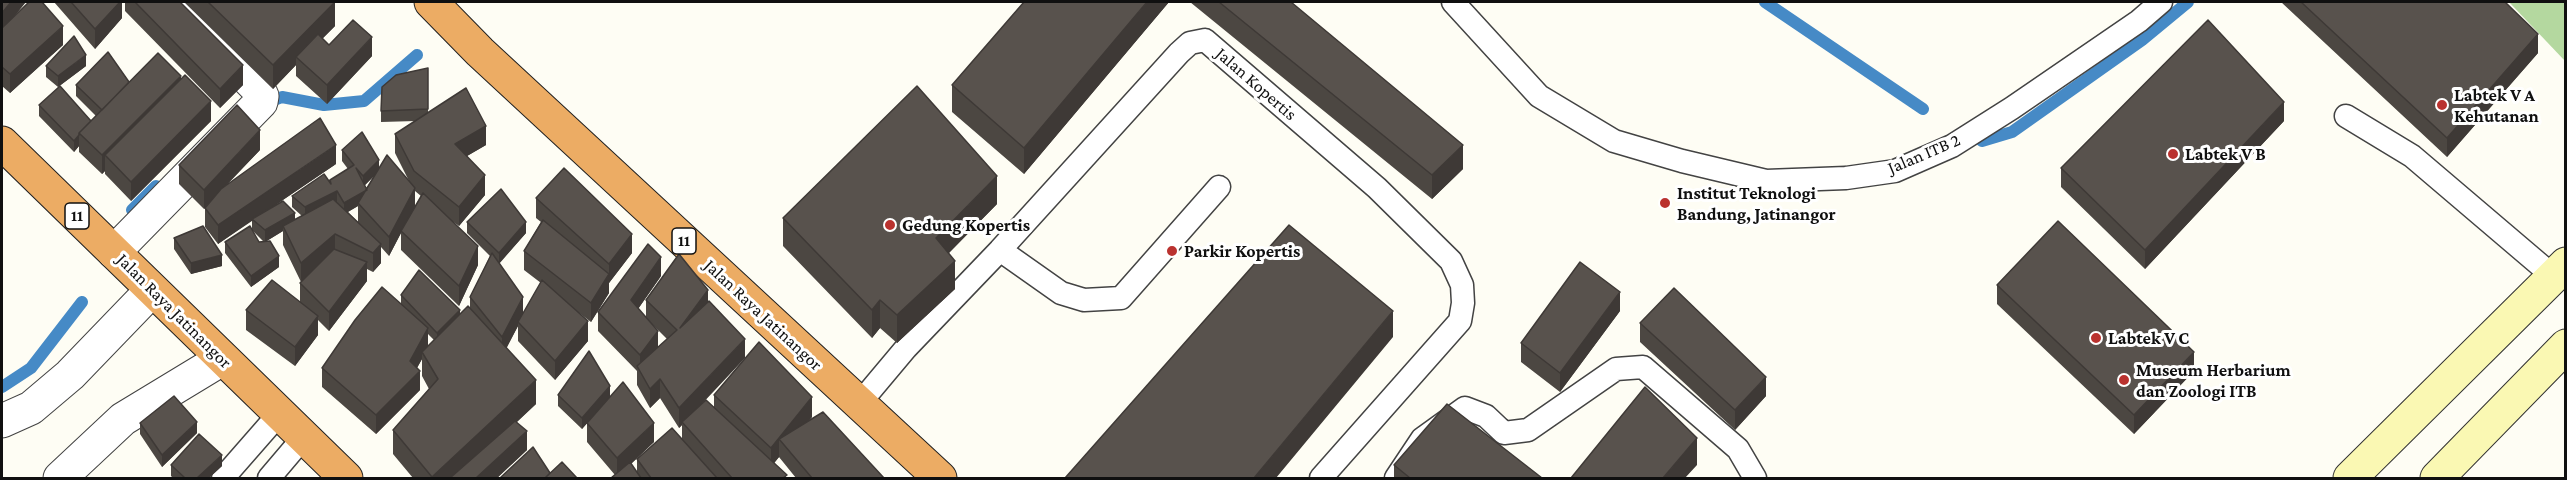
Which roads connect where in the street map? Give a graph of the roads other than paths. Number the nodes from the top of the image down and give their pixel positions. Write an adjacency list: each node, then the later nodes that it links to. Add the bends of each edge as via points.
1 (172, 2): 9 (street, via 258,89 261,102)
2 (431, 2): 14 (highway, Jalan Raya Jatinangor / 11)
3 (1453, 2): 4 (lane, Jalan ITB 2, via 1539,96 1614,141 1766,181 1846,178 1895,171 1952,146 2139,21)
4 (2161, 2)
5 (2346, 116): 10 (lane, via 2412,156)
6 (2, 142): 9 (highway, Jalan Raya Jatinangor / 11)
7 (1219, 187): 8 (lane, via 1121,298 1084,300 1061,293)
8 (1000, 250): 14 (lane, Jalan Kopertis, via 906,348); 23 (lane, Jalan Kopertis, via 1179,53 1190,43 1205,40 1377,188 1451,261 1461,285 1460,321)
9 (114, 252): 11 (highway, Jalan Raya Jatinangor / 11)
10 (2559, 270): 26 (main road)
11 (152, 290): 13 (highway, Jalan Raya Jatinangor / 11); 16 (street, via 70,375 31,408)
12 (2565, 346): 27 (main road)
13 (222, 359): 15 (highway, Jalan Raya Jatinangor / 11); 18 (street, via 123,419)
14 (860, 404): 22 (highway, Jalan Raya Jatinangor / 11)
15 (279, 414): 17 (highway, Jalan Raya Jatinangor / 11); 19 (lane)
16 (2, 421)
17 (303, 438): 20 (lane); 21 (highway, Jalan Raya Jatinangor / 11)
18 (60, 478)
19 (224, 478)
20 (269, 478)
21 (346, 478)
22 (940, 478)
23 (1321, 478)
24 (1396, 478): 25 (lane, via 1422,439 1465,408 1486,416 1504,433 1528,430 1616,369 1643,367 1738,449)
25 (1755, 478)
26 (2350, 478)
27 (2438, 478)

